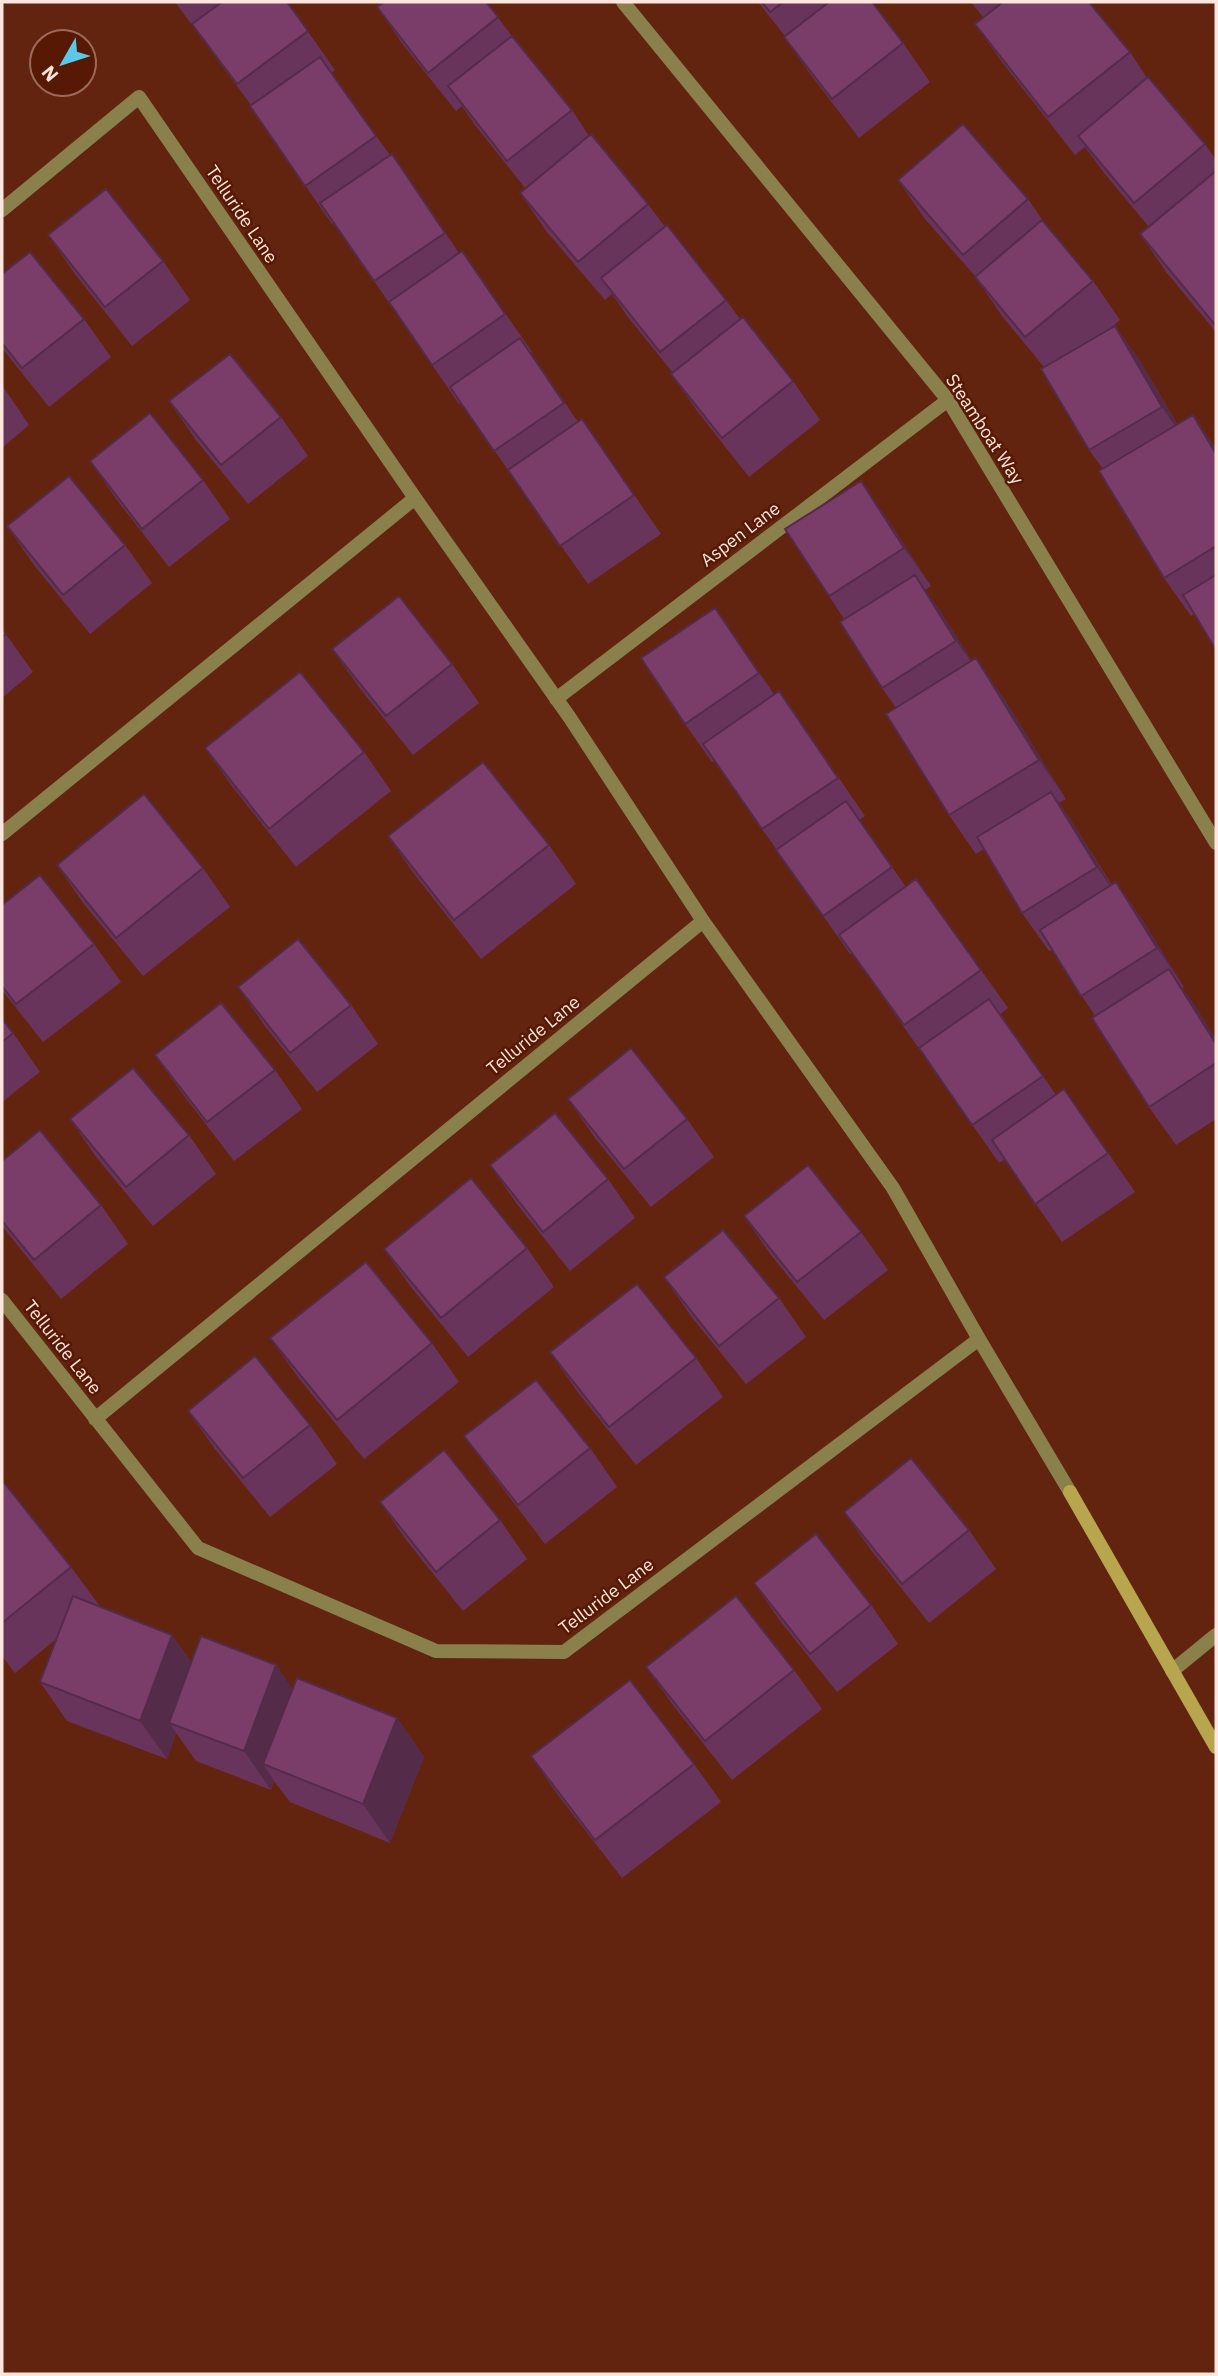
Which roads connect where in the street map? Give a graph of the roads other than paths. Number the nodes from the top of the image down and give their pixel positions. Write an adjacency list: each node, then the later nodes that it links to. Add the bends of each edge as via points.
1 (623, 2): 3 (street, Steamboat Way)
2 (2, 210): 4 (street, Telluride Lane, via 139,97)
3 (948, 400): 5 (street, Aspen Lane); 7 (street, Steamboat Way)
4 (415, 498): 5 (street, Telluride Lane); 6 (street)
5 (555, 699): 8 (street, Telluride Lane)
6 (2, 834)
7 (1216, 844)
8 (703, 920): 10 (street, Telluride Lane, via 893,1188); 11 (street, Telluride Lane)
9 (2, 1300): 11 (street, Telluride Lane)
10 (979, 1339): 11 (street, Telluride Lane, via 564,1652 436,1651 198,1548); 13 (street, Telluride Lane)
11 (95, 1419)
12 (1216, 1635): 13 (street)
13 (1172, 1671): 14 (street, Telluride Lane)
14 (1216, 1747)

